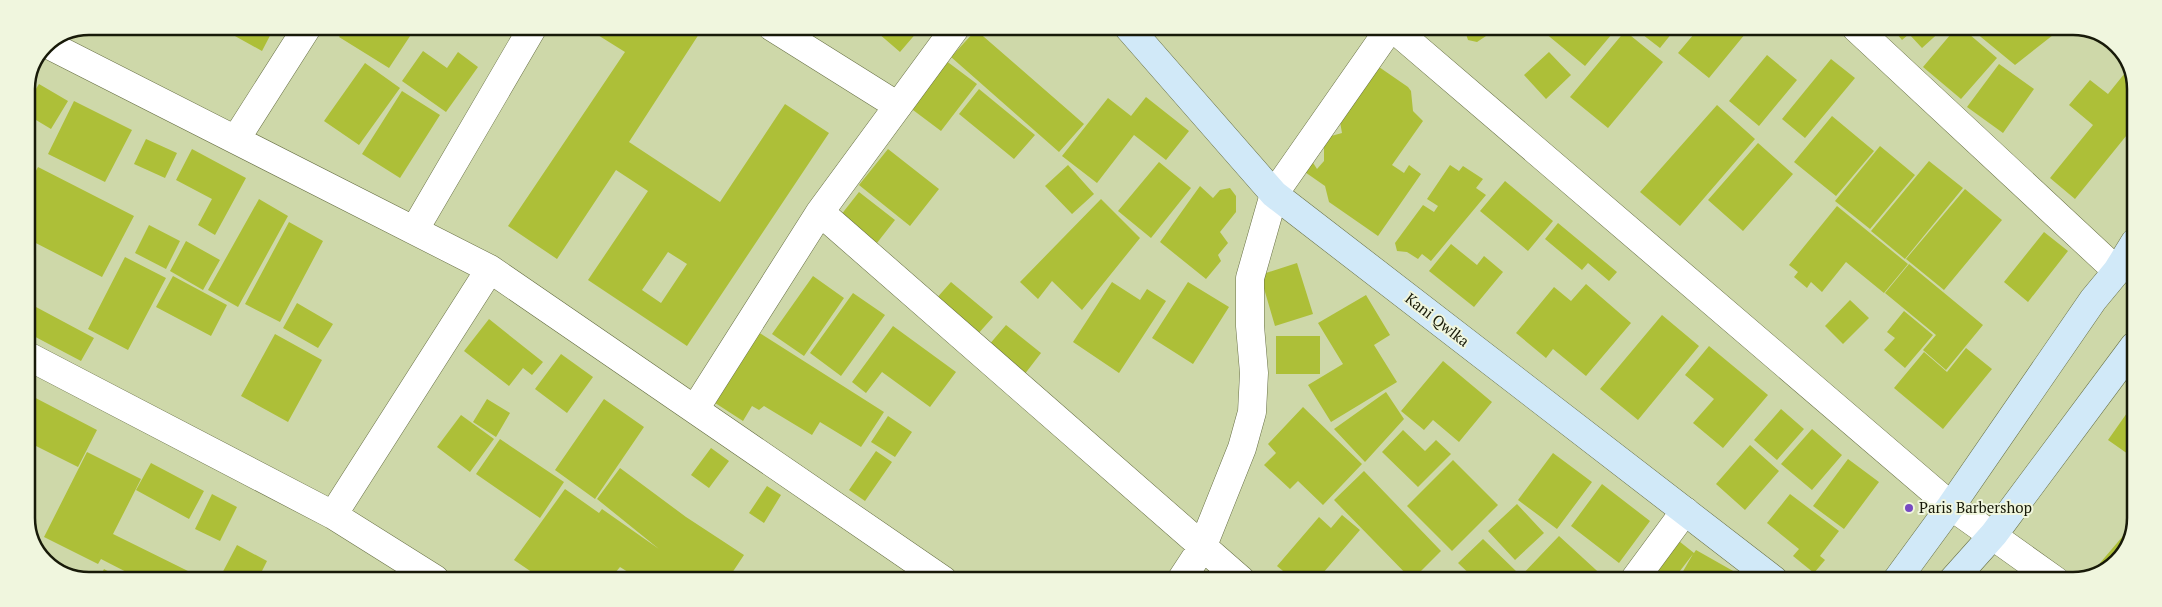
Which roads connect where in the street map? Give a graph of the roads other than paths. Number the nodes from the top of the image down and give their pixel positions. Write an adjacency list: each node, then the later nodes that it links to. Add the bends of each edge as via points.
1 (302, 35): 11 (street)
2 (528, 35): 14 (street)
3 (785, 35): 10 (street)
4 (950, 35): 10 (street)
5 (1135, 35): 12 (street, Kani Qwlka)
6 (1387, 35): 12 (street)
7 (1400, 35): 21 (street)
8 (1863, 35): 17 (street)
9 (60, 43): 11 (street)
10 (898, 106): 13 (street)
11 (236, 139): 14 (street)
12 (1274, 194): 22 (street, Kani Qwlka); 25 (street, via 1250,278 1254,373 1252,412 1242,448)
13 (820, 212): 20 (street); 25 (street)
14 (415, 229): 16 (street)
15 (2127, 254): 17 (street)
16 (490, 269): 20 (street); 23 (street)
17 (2116, 271): 21 (street)
18 (2127, 355): 24 (street)
19 (35, 360): 23 (street)
20 (694, 409): 27 (street)
21 (1951, 506): 24 (street); 32 (street)
22 (1685, 512): 30 (street); 31 (street, Kani Qwlka)
23 (333, 515): 26 (street)
24 (1994, 534): 33 (street); 34 (street)
25 (1202, 548): 28 (street); 29 (street)
26 (425, 572)
27 (930, 572)
28 (1186, 572)
29 (1231, 572)
30 (1640, 572)
31 (1764, 572)
32 (1903, 572)
33 (1960, 572)
34 (2044, 572)

